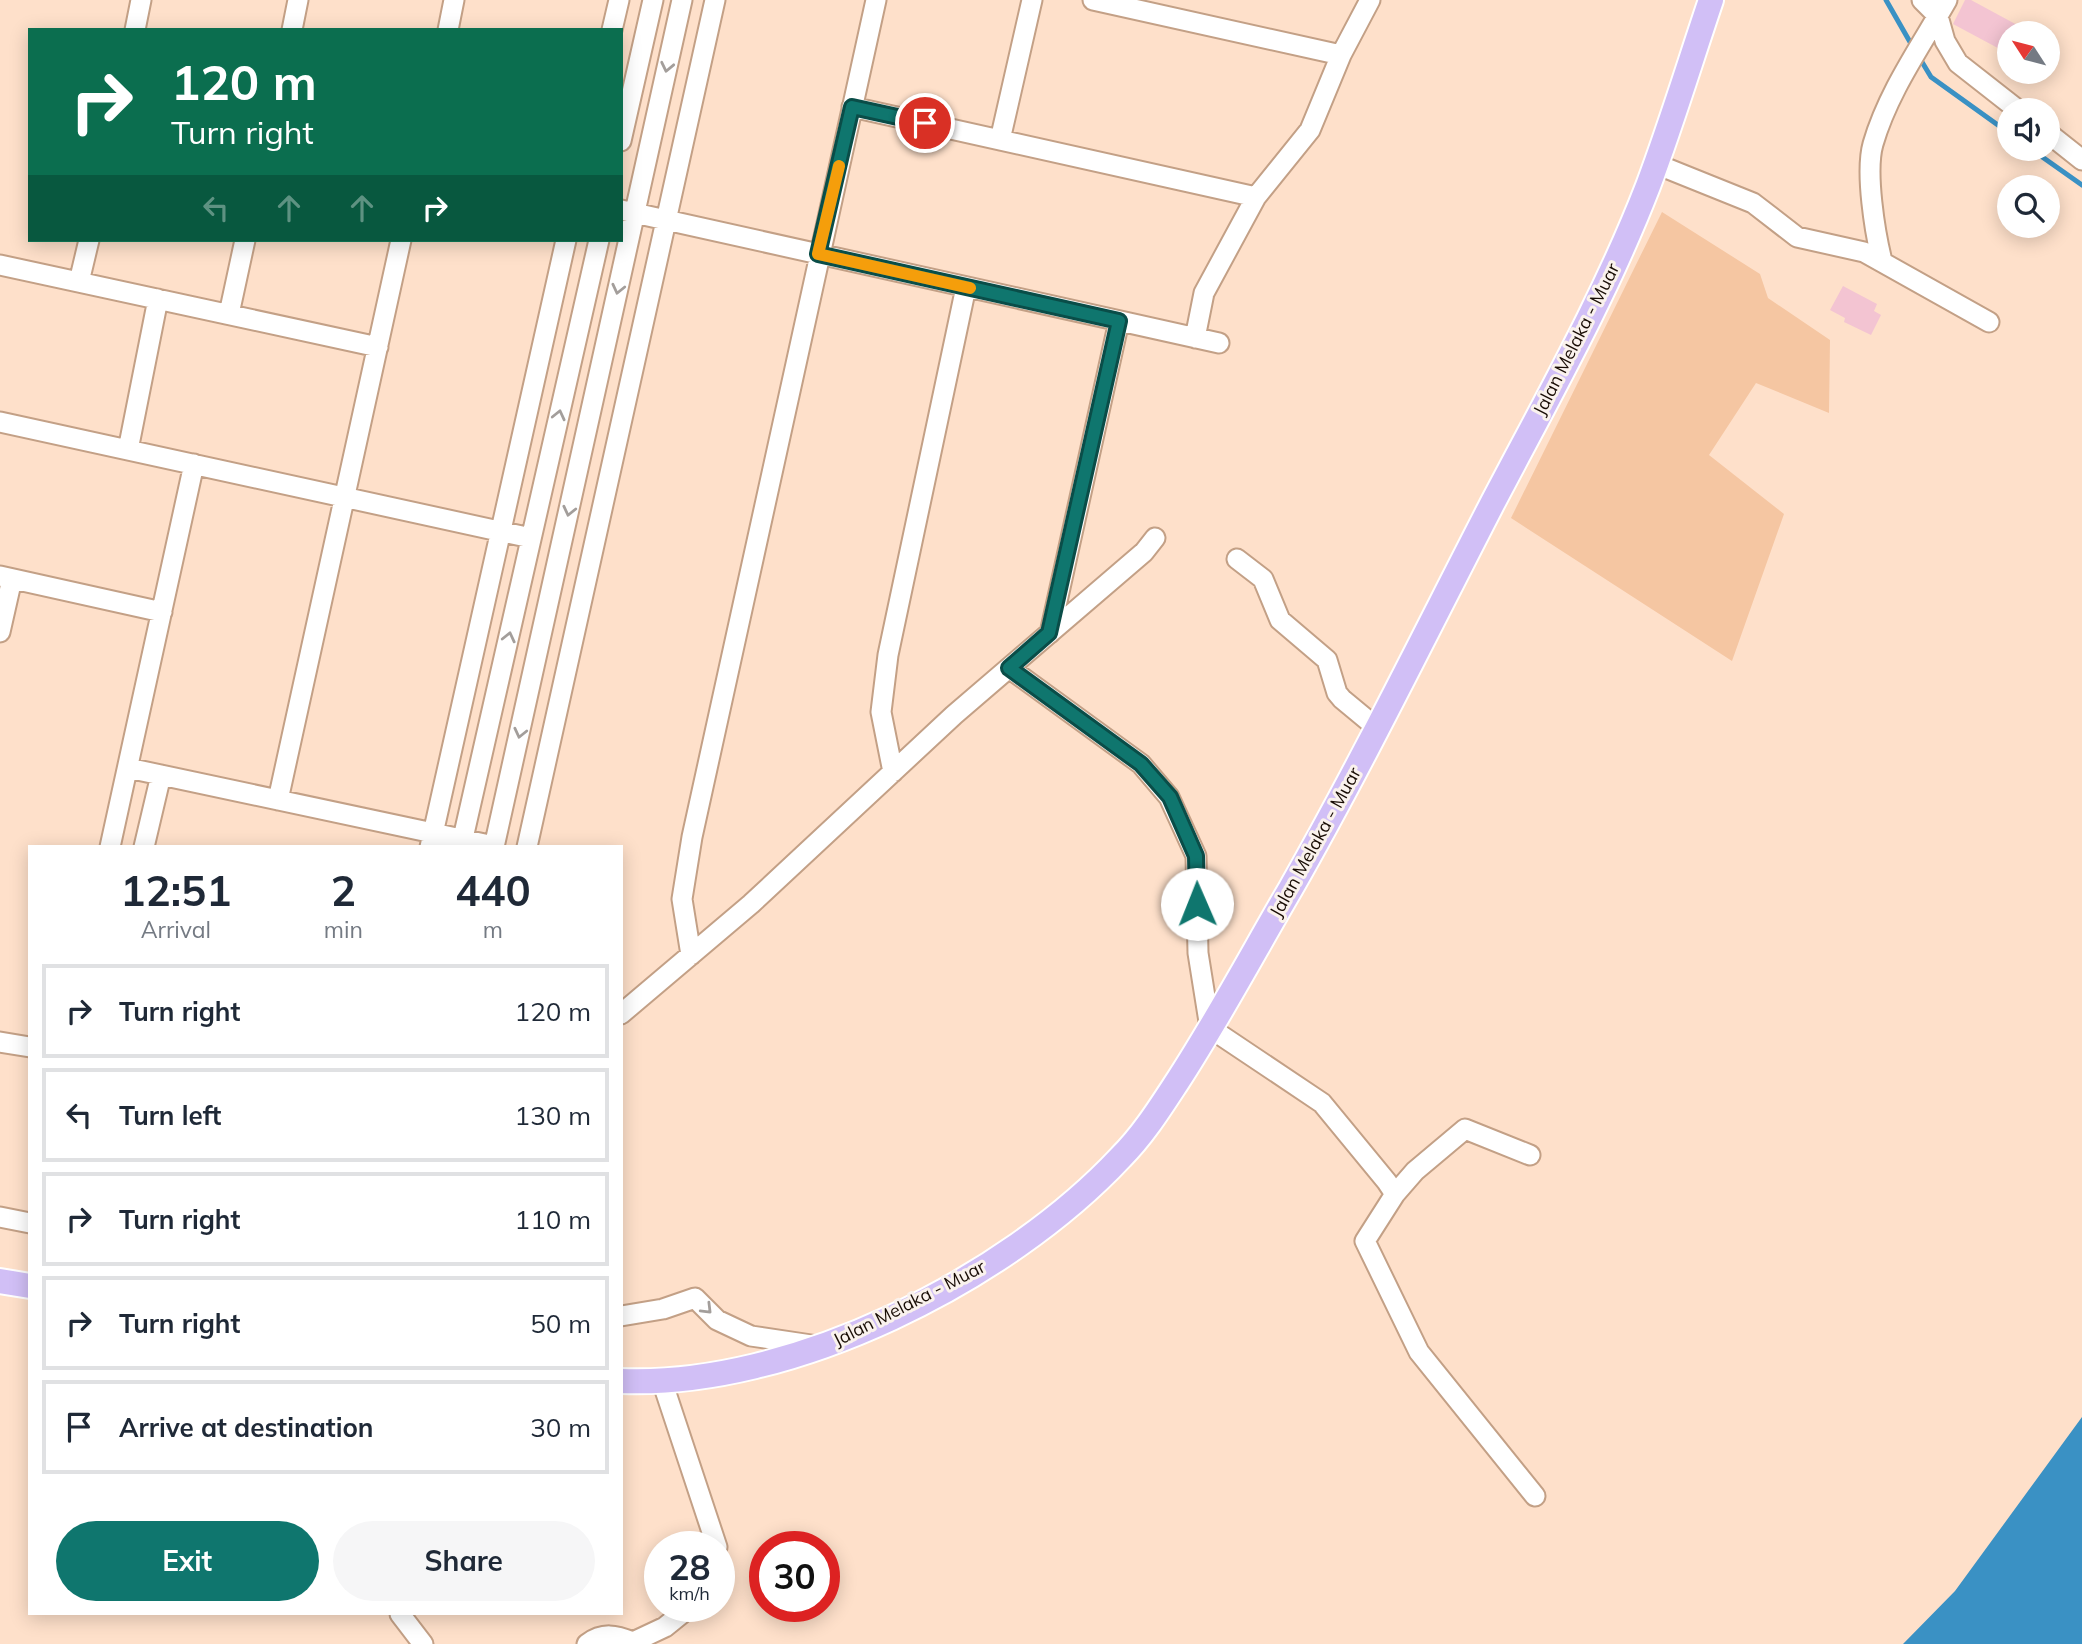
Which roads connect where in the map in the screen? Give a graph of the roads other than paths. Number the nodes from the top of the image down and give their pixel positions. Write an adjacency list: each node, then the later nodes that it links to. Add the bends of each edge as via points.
1 (141, 0): 15 (street)
2 (298, 0): 16 (street)
3 (454, 0): 17 (street)
4 (619, 0): 18 (street)
5 (653, 0): 22 (street)
6 (682, 0): 28 (street, one-way to 28)
7 (715, 0): 29 (street)
8 (876, 0): 21 (street)
9 (1032, 0): 23 (street)
10 (1093, 0): 19 (street)
11 (1370, 0): 19 (street)
12 (1711, 0): 26 (main road, Jalan Melaka - Muar)
13 (1922, 0): 14 (street)
14 (1937, 16): 20 (street, via 1958,63); 38 (street, via 1903,73 1872,145 1872,220)
15 (135, 28)
16 (292, 28)
17 (448, 28)
18 (612, 28)
19 (1341, 55): 27 (street, via 1310,130)
20 (2003, 98)
21 (852, 107): 23 (street); 37 (street)
22 (623, 132)
23 (1000, 140): 27 (street)
24 (2060, 143): 25 (street)
25 (2082, 160)
26 (1656, 163): 38 (street, via 1754,203 1797,237 1864,252); 62 (main road, Jalan Melaka - Muar, via 1612,271)
27 (1256, 197): 46 (street, via 1204,293)
28 (628, 211): 29 (street); 30 (street, one-way to 30)
29 (664, 220): 37 (street); 72 (street)
30 (623, 235)
31 (89, 242): 40 (street)
32 (245, 242): 43 (street)
33 (401, 242): 48 (street)
34 (566, 242): 53 (street)
35 (599, 242): 54 (street, one-way to 35)
36 (621, 242): 71 (street, one-way to 71)
37 (818, 254): 41 (street); 73 (street, via 686,870 682,899)
38 (1882, 261): 45 (street)
39 (0, 265): 40 (street)
40 (79, 282): 42 (street)
41 (967, 287): 44 (street); 64 (street, via 888,655 881,712)
42 (158, 299): 43 (street); 50 (street)
43 (229, 314): 48 (street)
44 (1119, 321): 46 (street); 60 (street)
45 (1989, 323)
46 (1195, 338): 47 (street)
47 (1219, 343)
48 (378, 347): 52 (street)
49 (0, 422): 50 (street)
50 (128, 450): 51 (street)
51 (194, 464): 52 (street); 58 (street)
52 (345, 497): 53 (street); 66 (street)
53 (500, 531): 54 (street); 67 (street)
54 (531, 538): 68 (street, one-way to 54)
55 (1155, 538): 60 (street)
56 (1237, 559): 62 (street, via 1263,579 1280,620 1327,660 1337,693)
57 (6, 578): 58 (street); 59 (street)
58 (162, 612): 63 (street)
59 (0, 632)
60 (1049, 633): 61 (street)
61 (1009, 668): 64 (street); 75 (street, via 1141,764 1170,797 1196,856 1198,953)
62 (1377, 728): 75 (main road, Jalan Melaka - Muar)
63 (128, 768): 65 (street); 69 (street)
64 (893, 772): 73 (street)
65 (161, 775): 66 (street); 70 (street)
66 (278, 800): 67 (street)
67 (432, 840): 68 (street)
68 (462, 843)
69 (110, 845)
70 (145, 845)
71 (494, 845)
72 (527, 845)
73 (691, 955): 74 (street)
74 (623, 1012)
75 (1210, 1028): 79 (street, via 1322,1103); 85 (main road, Jalan Melaka - Muar, via 1155,1115 1089,1190 1043,1227 960,1281)
76 (0, 1042): 77 (street)
77 (28, 1047)
78 (1530, 1155): 79 (street, via 1465,1129)
79 (1395, 1194): 89 (street, via 1366,1241 1398,1313 1419,1352)
80 (0, 1217): 81 (street)
81 (28, 1223)
82 (0, 1280): 83 (main road)
83 (28, 1286)
84 (623, 1316): 85 (street, one-way to 85, via 695,1298 718,1320 751,1336)
85 (825, 1346): 87 (main road, Jalan Melaka - Muar, via 746,1371)
86 (623, 1381): 87 (main road, Jalan Melaka - Muar)
87 (671, 1382): 88 (main road); 90 (street)
88 (623, 1391)
89 (1535, 1496)
90 (713, 1531)
91 (401, 1615): 93 (street)
92 (671, 1622): 94 (street, via 634,1642 614,1634)
93 (423, 1644)
94 (587, 1644)

